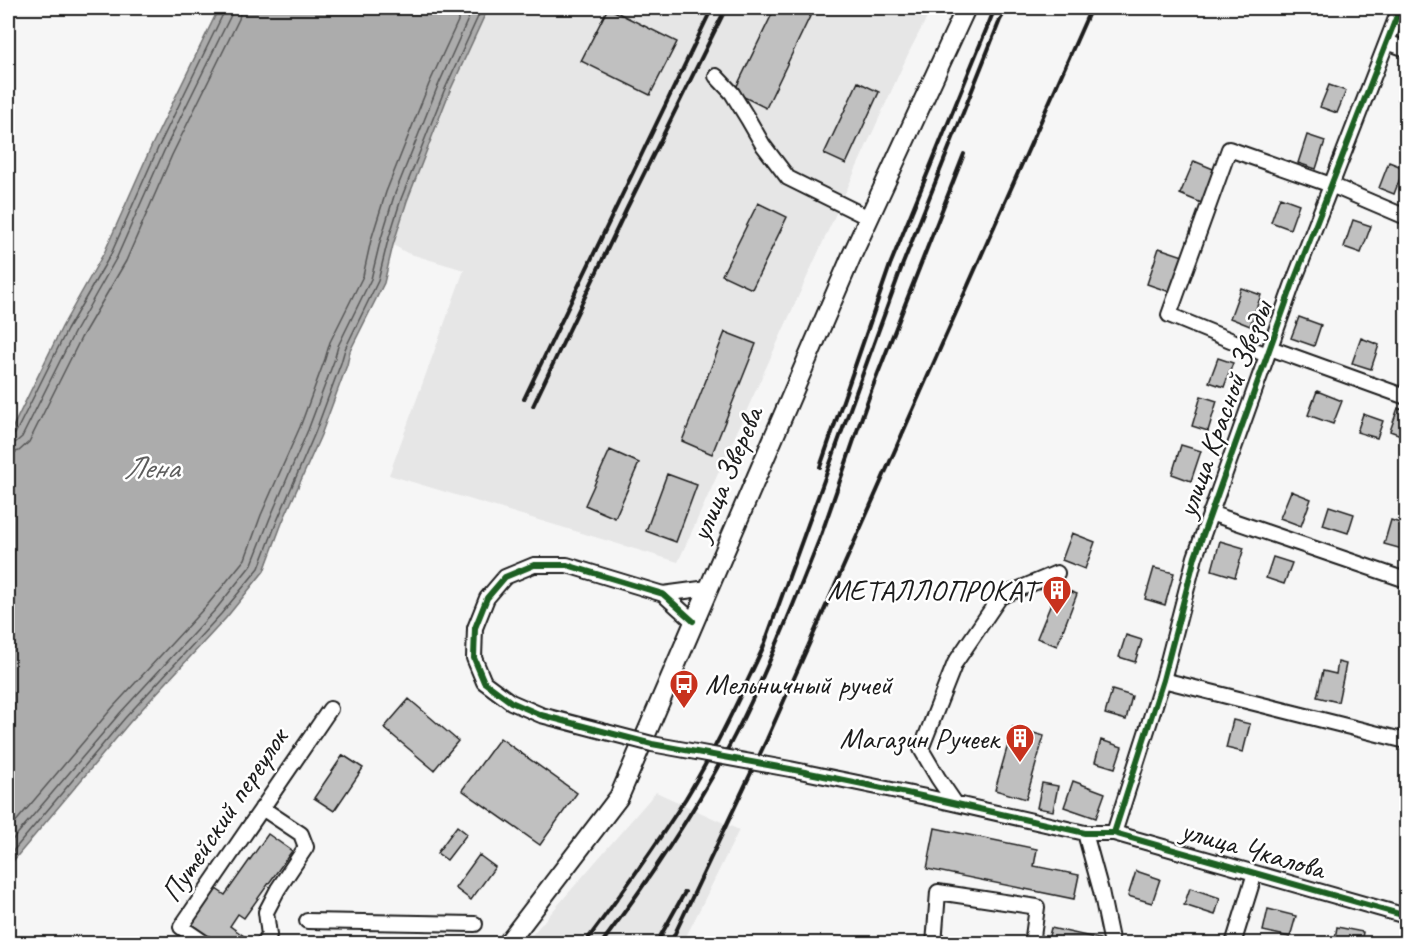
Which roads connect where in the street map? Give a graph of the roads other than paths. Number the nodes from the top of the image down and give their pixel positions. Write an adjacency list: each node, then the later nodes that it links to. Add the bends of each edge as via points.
1 (966, 8): 8 (main road, улица Зверева)
2 (1400, 8): 3 (street, улица Красной Звезды)
3 (1387, 42): 4 (street); 6 (street, улица Красной Звезды)
4 (1407, 49)
5 (716, 76): 8 (street, via 732,93 788,178)
6 (1331, 185): 7 (street); 9 (street, улица Красной Звезды); 9 (street, via 1229,149 1169,315)
7 (1407, 217)
8 (869, 218): 14 (main road, улица Зверева)
9 (1268, 352): 10 (street); 11 (street, улица Красной Звезды)
10 (1407, 397)
11 (1210, 513): 13 (street); 17 (street, улица Красной Звезды)
12 (1057, 573): 20 (street, via 1000,597 955,663 921,749)
13 (1407, 580)
14 (708, 588): 15 (street); 16 (main road, улица Зверева)
15 (663, 594): 16 (street); 20 (street, улица Чкалова, bridge, via 567,565 534,565 505,577 487,598 475,628 474,658 484,682 512,702 541,715 652,744)
16 (693, 621): 30 (main road, улица Зверева, via 619,797)
17 (1163, 680): 19 (street); 23 (street, улица Красной Звезды)
18 (330, 709): 21 (street, Путейский переулок)
19 (1407, 741)
20 (955, 803): 22 (street, улица Чкалова)
21 (262, 808): 28 (street, Путейский переулок, via 181,927); 29 (street, via 302,834 306,847 266,912 269,935)
22 (1085, 833): 23 (street, улица Чкалова); 33 (street)
23 (1114, 833): 24 (street, улица Чкалова)
24 (1255, 873): 25 (street, улица Чкалова); 34 (street)
25 (1407, 916)
26 (307, 921): 27 (street)
27 (475, 924)
28 (206, 944)
29 (263, 944)
30 (507, 944)
31 (934, 944): 32 (street, via 938,892 1036,907)
32 (1032, 944)
33 (1112, 944)
34 (1233, 944)

